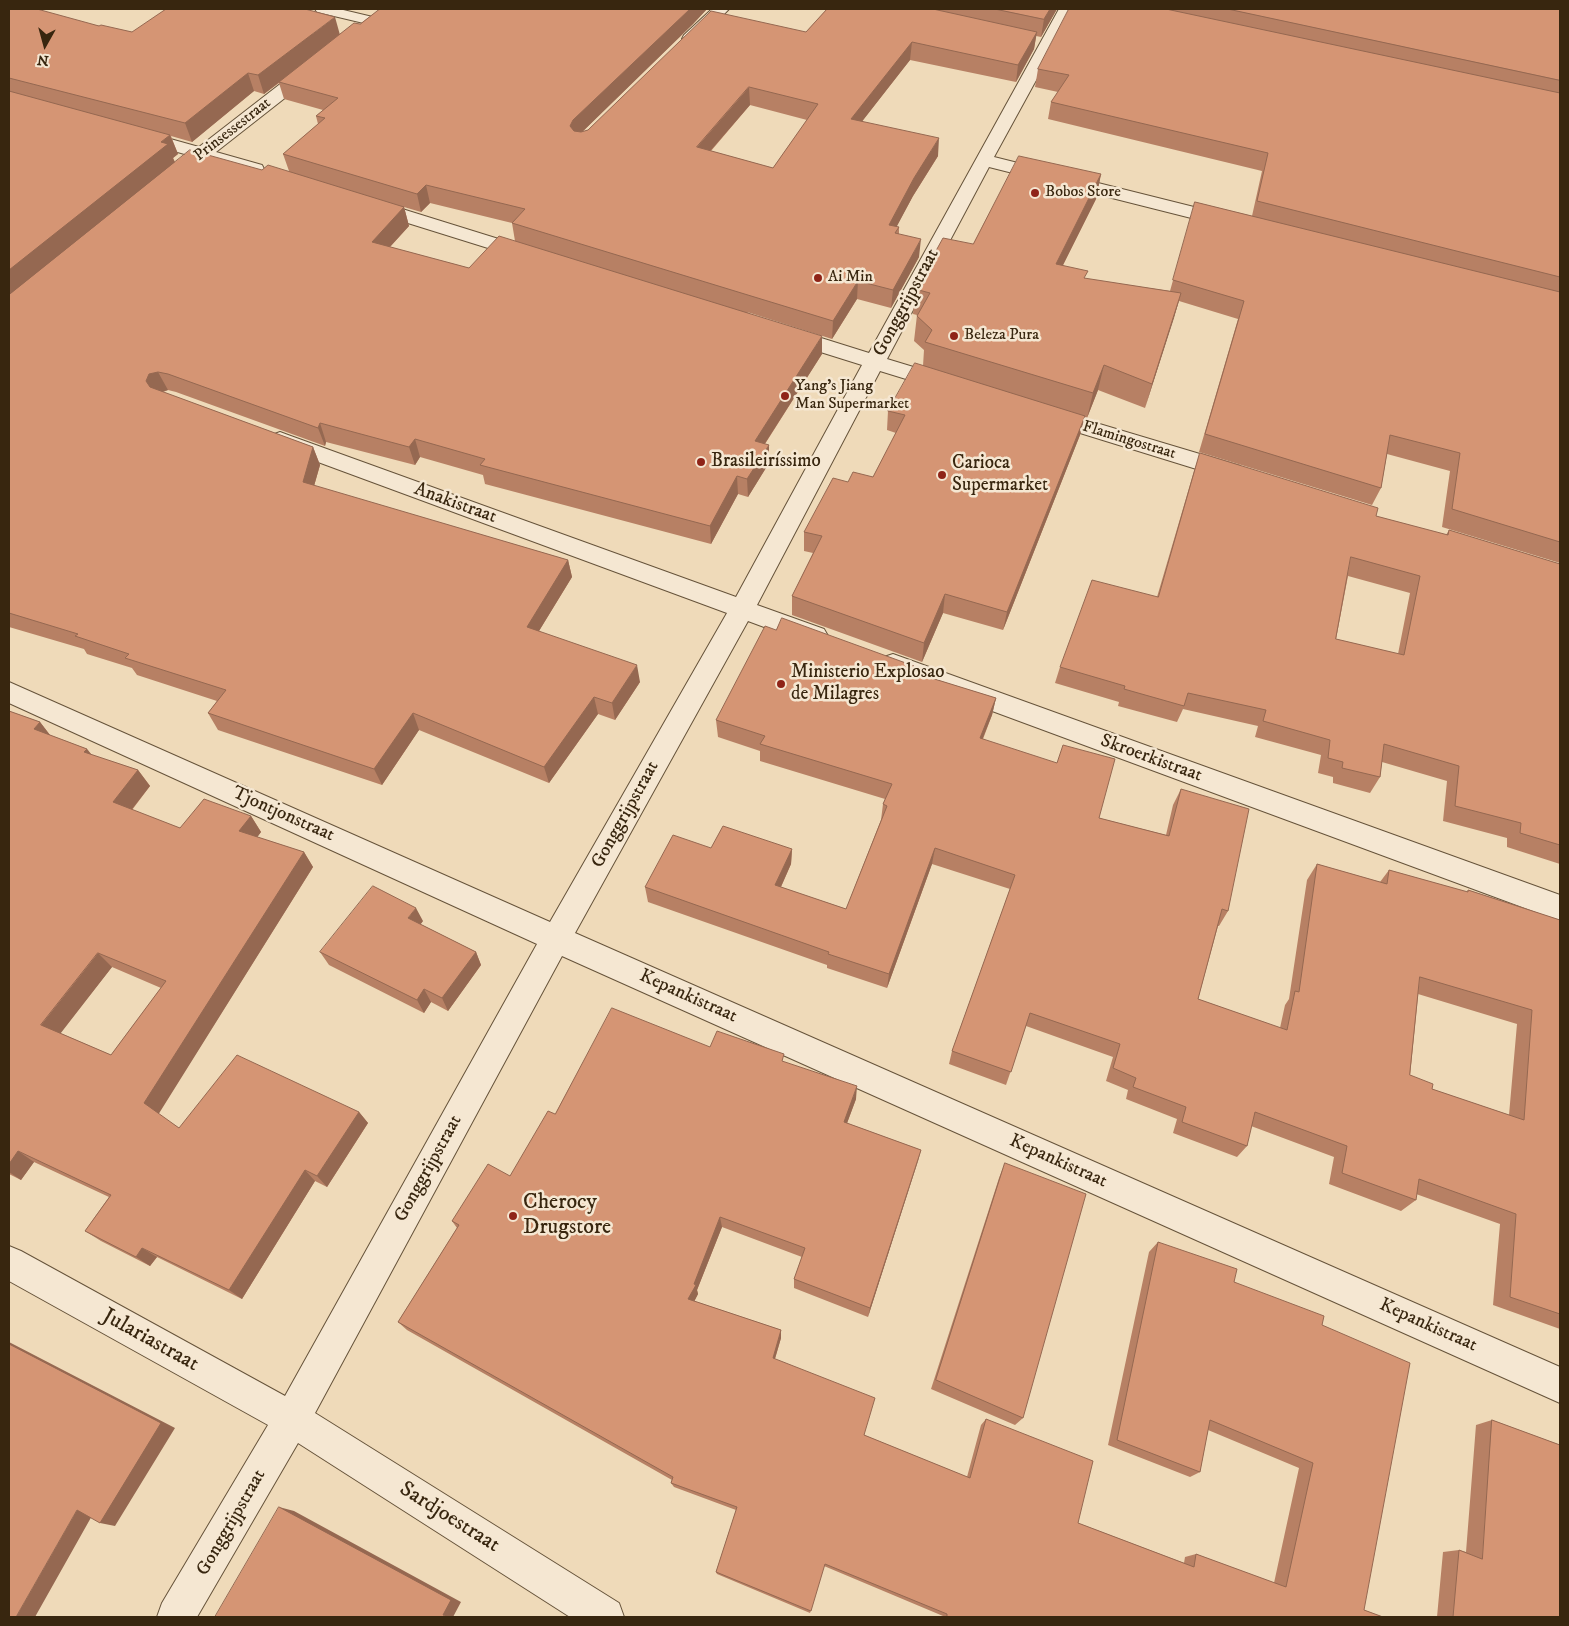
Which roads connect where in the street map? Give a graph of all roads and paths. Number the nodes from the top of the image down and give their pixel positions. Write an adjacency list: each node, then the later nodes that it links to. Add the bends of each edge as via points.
1 (322, 9): 5 (lane)
2 (388, 9): 5 (street)
3 (721, 9): 7 (street)
4 (1067, 9): 11 (street, Gonggrijpstraat, via 1037,43)
5 (372, 21): 6 (street)
6 (356, 33)
7 (680, 49)
8 (326, 57): 10 (street, Prinsessestraat)
9 (119, 130): 10 (street)
10 (202, 153): 12 (street, Prinsessestraat); 13 (street)
11 (983, 160): 15 (street); 18 (street, Gonggrijpstraat)
12 (179, 172)
13 (269, 174)
14 (354, 200): 16 (street)
15 (1243, 225)
16 (544, 259)
17 (772, 330): 18 (street)
18 (876, 362): 19 (street); 23 (street, Gonggrijpstraat)
19 (962, 389)
20 (1028, 409): 22 (street, Flamingostraat)
21 (260, 433): 23 (street, Anakistraat)
22 (1247, 477)
23 (742, 609): 24 (street); 28 (street, Gonggrijpstraat)
24 (835, 643)
25 (872, 657): 27 (street, Skroerkistraat)
26 (9, 692): 28 (street, Tjontjonstraat)
27 (1560, 908)
28 (556, 939): 30 (street, Kepankistraat); 31 (street, Gonggrijpstraat)
29 (9, 1263): 31 (street, Julariastraat)
30 (1560, 1385)
31 (292, 1419): 32 (street, Gonggrijpstraat); 33 (street, Sardjoestraat)
32 (176, 1617)
33 (605, 1617)

